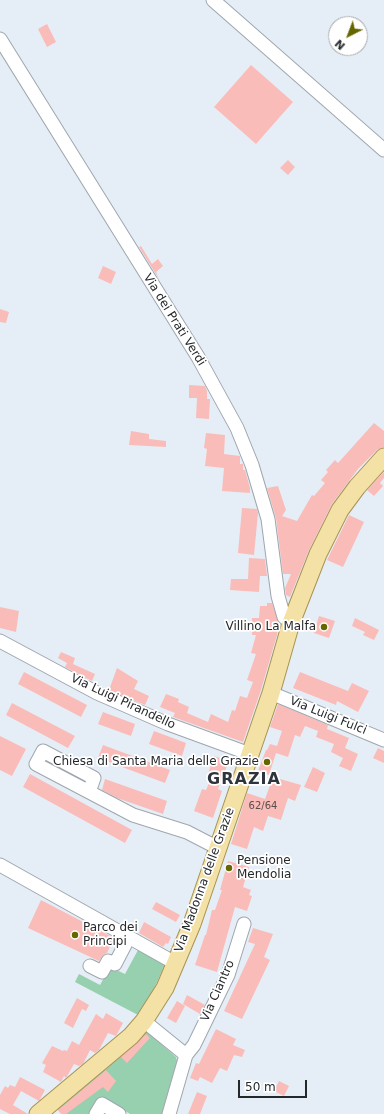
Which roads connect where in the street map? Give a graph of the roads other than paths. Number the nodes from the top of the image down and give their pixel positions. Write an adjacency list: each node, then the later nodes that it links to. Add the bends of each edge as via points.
1 (213, 0): 3 (street)
2 (0, 39): 5 (street, Via dei Prati Verdi, via 198,357 236,428 252,466 268,519 278,596 284,617)
3 (384, 150)
4 (384, 457): 5 (main road, Via Madonna delle Grazie, via 357,487 328,531)
5 (291, 623): 7 (main road, Via Madonna delle Grazie)
6 (0, 641): 9 (street, Via Luigi Pirandello, via 97,693 168,724)
7 (271, 693): 8 (street, Via Luigi Fulci); 9 (main road, Via Madonna delle Grazie)
8 (384, 740)
9 (250, 754): 11 (main road, Via Madonna delle Grazie)
10 (89, 792): 11 (street, via 133,815 187,832)
11 (218, 848): 15 (main road, Via Madonna delle Grazie, via 192,924)
12 (0, 865): 14 (street)
13 (244, 924): 18 (street, Via Ciantro, via 228,975 194,1045)
14 (129, 937): 15 (street); 16 (street, via 115,964 108,960 102,972)
15 (175, 963): 17 (main road, Via Madonna delle Grazie, via 156,1004)
16 (90, 966)
17 (144, 1021): 18 (street); 19 (main road, Via Madonna delle Grazie, via 118,1049)
18 (186, 1055): 22 (street, Via Ciantro)
19 (38, 1114)
20 (96, 1114): 21 (street, via 102,1104)
21 (119, 1114)
22 (169, 1114)

